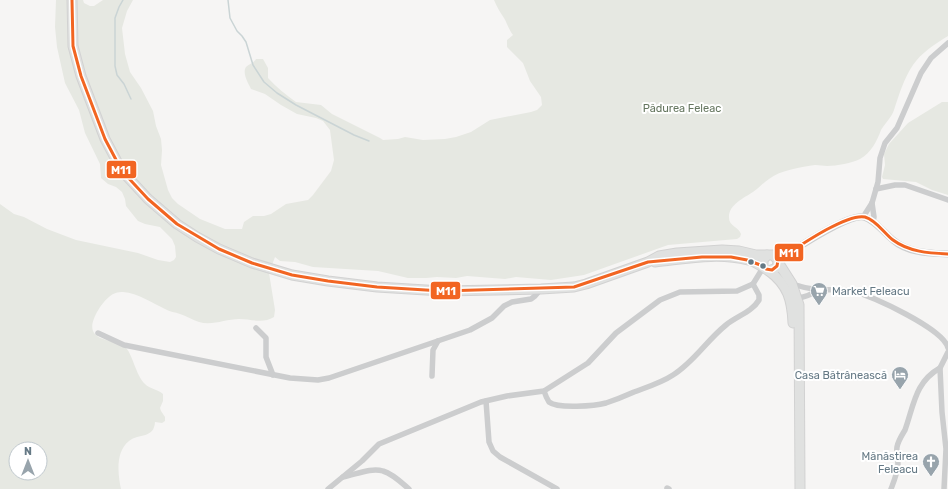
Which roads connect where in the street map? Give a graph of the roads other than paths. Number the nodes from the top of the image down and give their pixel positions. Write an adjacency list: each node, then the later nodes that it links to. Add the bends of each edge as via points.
1 (72, 0): 15 (main road, via 75,56 113,156 122,171 160,211 197,237 219,249 272,270 328,281 442,291)
2 (948, 43): 3 (street, via 931,58 921,73 897,128 885,143 880,158)
3 (876, 189): 4 (street, via 905,185); 5 (street)
4 (948, 200)
5 (872, 203): 6 (street); 7 (street)
6 (865, 217): 7 (street); 10 (street, via 852,218 839,224)
7 (873, 222): 8 (street, via 894,241 909,249)
8 (948, 254)
9 (767, 256): 10 (main road, via 773,255); 11 (main road, via 731,250 710,250 668,254); 12 (main road, via 763,260)
10 (778, 261): 12 (main road, via 776,268); 14 (main road)
11 (648, 262): 12 (main road, via 723,257 747,260); 15 (main road, via 586,284)
12 (766, 269): 13 (street, via 761,271); 17 (main road, via 783,283)
13 (753, 284): 26 (street, via 737,291 680,292 660,300 616,333 588,363); 26 (street, via 758,295 757,304 714,335 674,375 605,404 561,406 548,401)
14 (792, 284): 16 (street); 17 (main road)
15 (541, 289): 20 (street, via 531,299 504,306 492,318 470,330)
16 (818, 290): 17 (street, via 813,294); 21 (street, via 847,290 867,296 924,324 942,337)
17 (793, 296): 32 (main road); 33 (main road, via 799,305)
18 (256, 328): 24 (street, via 266,338 266,357)
19 (98, 333): 24 (street, via 124,345)
20 (439, 340): 24 (street, via 329,378 305,380); 25 (street, via 433,350)
21 (948, 348)
22 (948, 352): 23 (street)
23 (940, 368): 34 (street, via 931,373 914,399 897,447 897,470); 35 (street, via 946,449)
24 (274, 375)
25 (432, 376)
26 (544, 391): 27 (street)
27 (486, 401): 28 (street, via 379,444); 31 (street, via 489,442 493,451)
28 (340, 478): 29 (street); 30 (street, via 374,470 384,471)
29 (328, 489)
30 (409, 489)
31 (557, 489)
32 (795, 489)
33 (800, 489)
34 (892, 489)
35 (944, 489)

